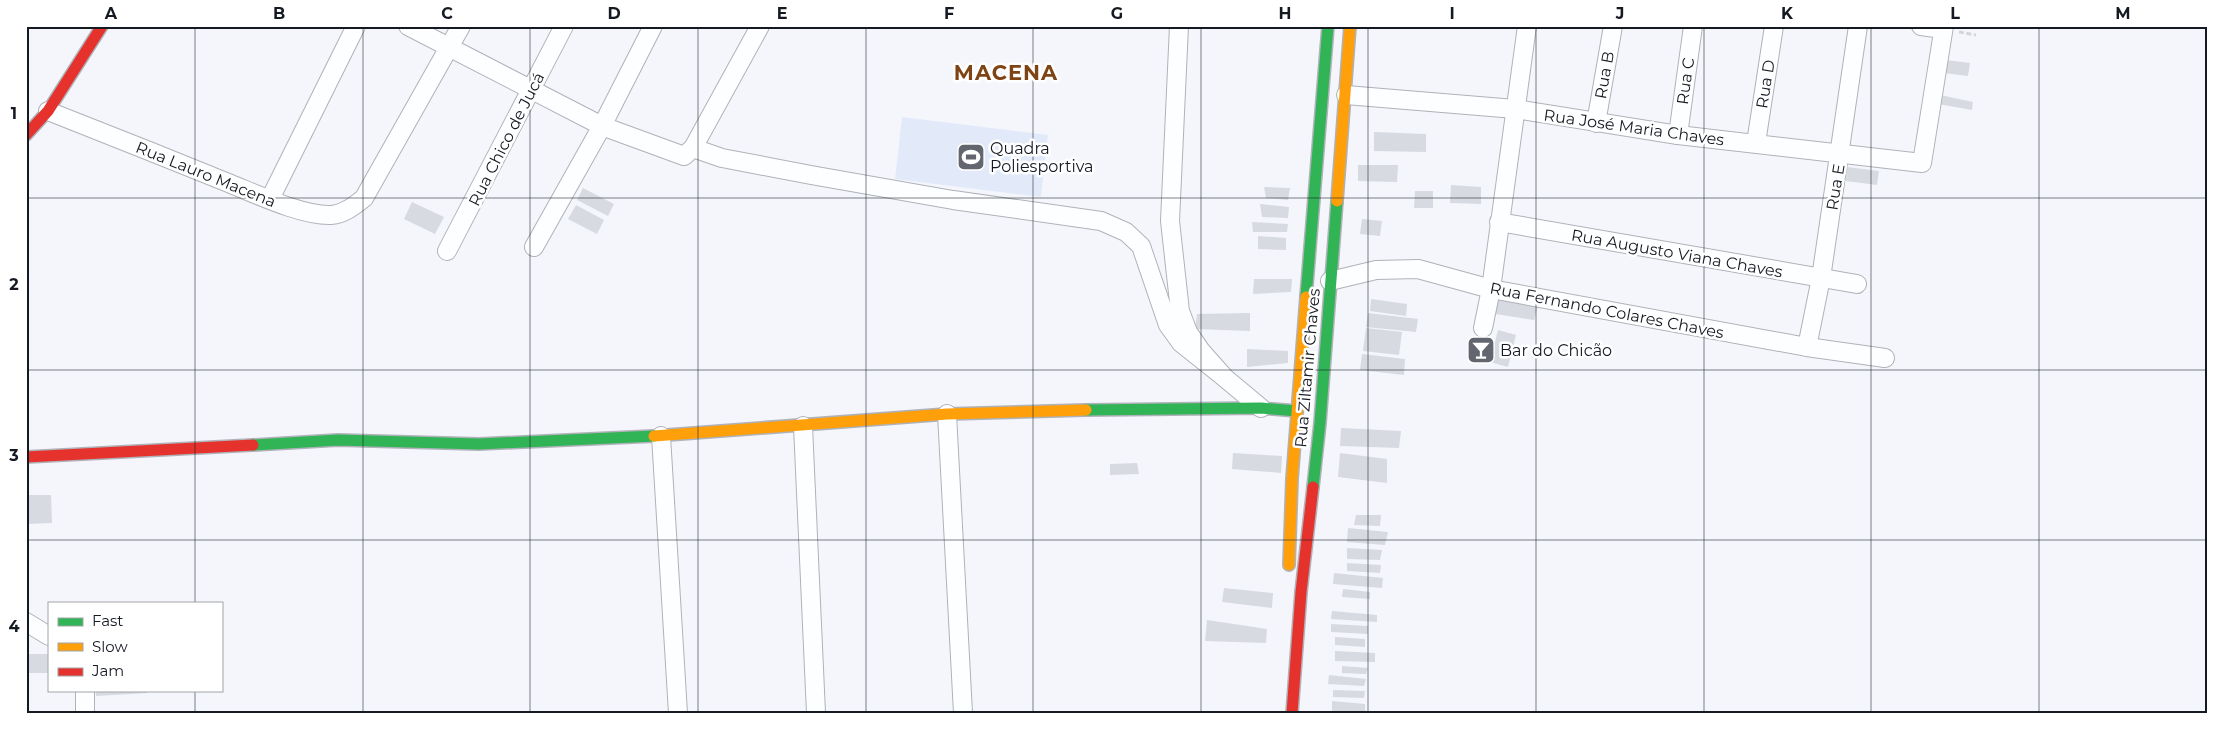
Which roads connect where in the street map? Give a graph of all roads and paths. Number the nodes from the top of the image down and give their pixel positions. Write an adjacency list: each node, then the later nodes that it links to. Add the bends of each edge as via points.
1 (102, 26): 22 (street)
2 (356, 26): 30 (street)
3 (408, 26): 18 (street)
4 (462, 26): 18 (street)
5 (564, 26): 19 (street, Rua Chico de Jucá)
6 (653, 26): 24 (street)
7 (760, 26): 28 (street)
8 (1180, 26): 41 (street, via 1170,221 1180,311 1188,332)
9 (1328, 26): 43 (street, Rua Ziltamir Chaves)
10 (1350, 26): 20 (street, Rua Ziltamir Chaves)
11 (1527, 26): 21 (street)
12 (1613, 26): 23 (street, Rua B)
13 (1693, 26): 26 (street, Rua C)
14 (1774, 26): 27 (street, Rua D)
15 (1858, 26): 29 (street, Rua E)
16 (1921, 26): 17 (street)
17 (1943, 28): 29 (street, Rua José Maria Chaves, via 1922,163)
18 (450, 48): 19 (street); 30 (street, Rua Lauro Macena, via 364,198 354,207 330,215 309,213)
19 (530, 90): 24 (street); 33 (street, Rua Chico de Jucá)
20 (1346, 95): 21 (street, Rua José Maria Chaves); 35 (street, Rua Ziltamir Chaves)
21 (1514, 109): 23 (street, Rua José Maria Chaves); 31 (street)
22 (48, 111): 25 (street); 30 (street, Rua Lauro Macena)
23 (1596, 123): 26 (street, Rua José Maria Chaves)
24 (602, 126): 28 (street, via 679,156 688,155); 32 (street)
25 (26, 134)
26 (1678, 135): 27 (street, Rua José Maria Chaves)
27 (1756, 143): 29 (street, Rua José Maria Chaves)
28 (693, 148): 41 (street, via 722,158 811,176 1102,221 1126,232 1141,246 1168,325 1181,343)
29 (1840, 154): 34 (street, Rua E)
30 (270, 199)
31 (1498, 222): 34 (street, Rua Augusto Viana Chaves); 37 (street)
32 (534, 247)
33 (447, 251)
34 (1821, 278): 36 (street, Rua Augusto Viana Chaves); 39 (street, Rua E)
35 (1330, 281): 37 (street, Rua Fernando Colares Chaves, via 1376,270 1418,269); 49 (street, Rua Ziltamir Chaves)
36 (1856, 284)
37 (1491, 289): 38 (street); 39 (street, Rua Fernando Colares Chaves)
38 (1483, 328)
39 (1807, 348): 40 (street, Rua Fernando Colares Chaves)
40 (1885, 358)
41 (1225, 378): 42 (street)
42 (1261, 408): 43 (street); 44 (street)
43 (1297, 411): 48 (street, Rua Ziltamir Chaves)
44 (947, 414): 45 (street); 57 (street)
45 (803, 426): 46 (street); 56 (street)
46 (661, 436): 47 (street, via 479,444 338,440); 55 (street)
47 (26, 457)
48 (1292, 479): 49 (street); 50 (street, Rua Ziltamir Chaves)
49 (1314, 480): 58 (street, Rua Ziltamir Chaves)
50 (1288, 580)
51 (26, 622): 52 (street)
52 (48, 635)
53 (85, 692): 54 (street)
54 (86, 713)
55 (678, 713)
56 (816, 713)
57 (963, 713)
58 (1292, 713)

